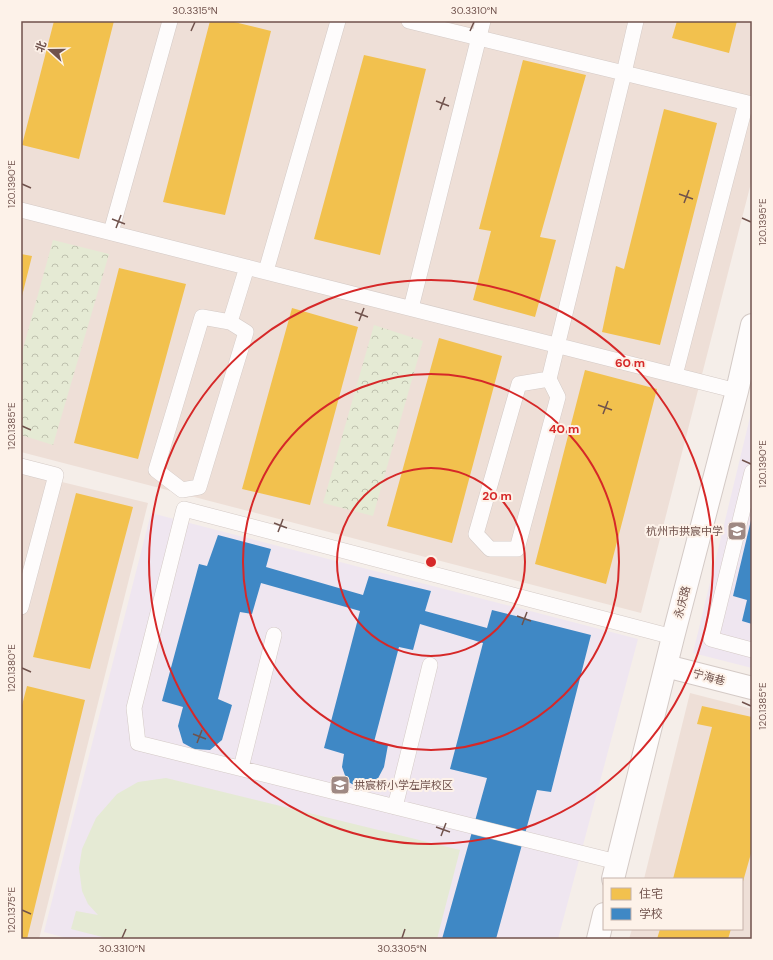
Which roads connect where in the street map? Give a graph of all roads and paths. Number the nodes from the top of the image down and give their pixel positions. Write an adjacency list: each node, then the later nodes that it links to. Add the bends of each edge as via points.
1 (170, 21): 10 (lane)
2 (338, 21): 12 (lane)
3 (409, 21): 6 (lane)
4 (483, 21): 6 (lane)
5 (636, 21): 7 (lane)
6 (479, 38): 7 (lane); 13 (lane)
7 (624, 73): 8 (lane); 16 (lane)
8 (749, 104): 17 (lane)
9 (21, 210): 10 (lane)
10 (111, 232): 11 (lane)
11 (247, 267): 12 (lane); 14 (lane)
12 (266, 271): 13 (lane)
13 (411, 308): 16 (lane)
14 (230, 322): 14 (lane, via 202,317 156,470 182,490 199,487 246,332)
15 (752, 325): 19 (street, 永庆路)
16 (556, 345): 17 (lane); 18 (lane)
17 (675, 375): 19 (lane)
18 (549, 379): 18 (lane, via 558,397 517,549 490,549 476,534 519,384)
19 (737, 391): 24 (street, 永庆路)
20 (21, 466): 22 (lane, via 56,475)
21 (752, 472): 25 (lane, via 711,639)
22 (21, 607)
23 (274, 635): 29 (lane)
24 (673, 637): 27 (street, 永庆路); 29 (lane, via 184,509 134,708 138,742)
25 (752, 650)
26 (430, 665): 30 (lane)
27 (666, 666): 28 (street, 宁海巷); 31 (street, 永庆路)
28 (752, 688)
29 (241, 768): 30 (lane)
30 (394, 806): 31 (lane)
31 (615, 870)
32 (603, 918): 33 (street)
33 (598, 939)

